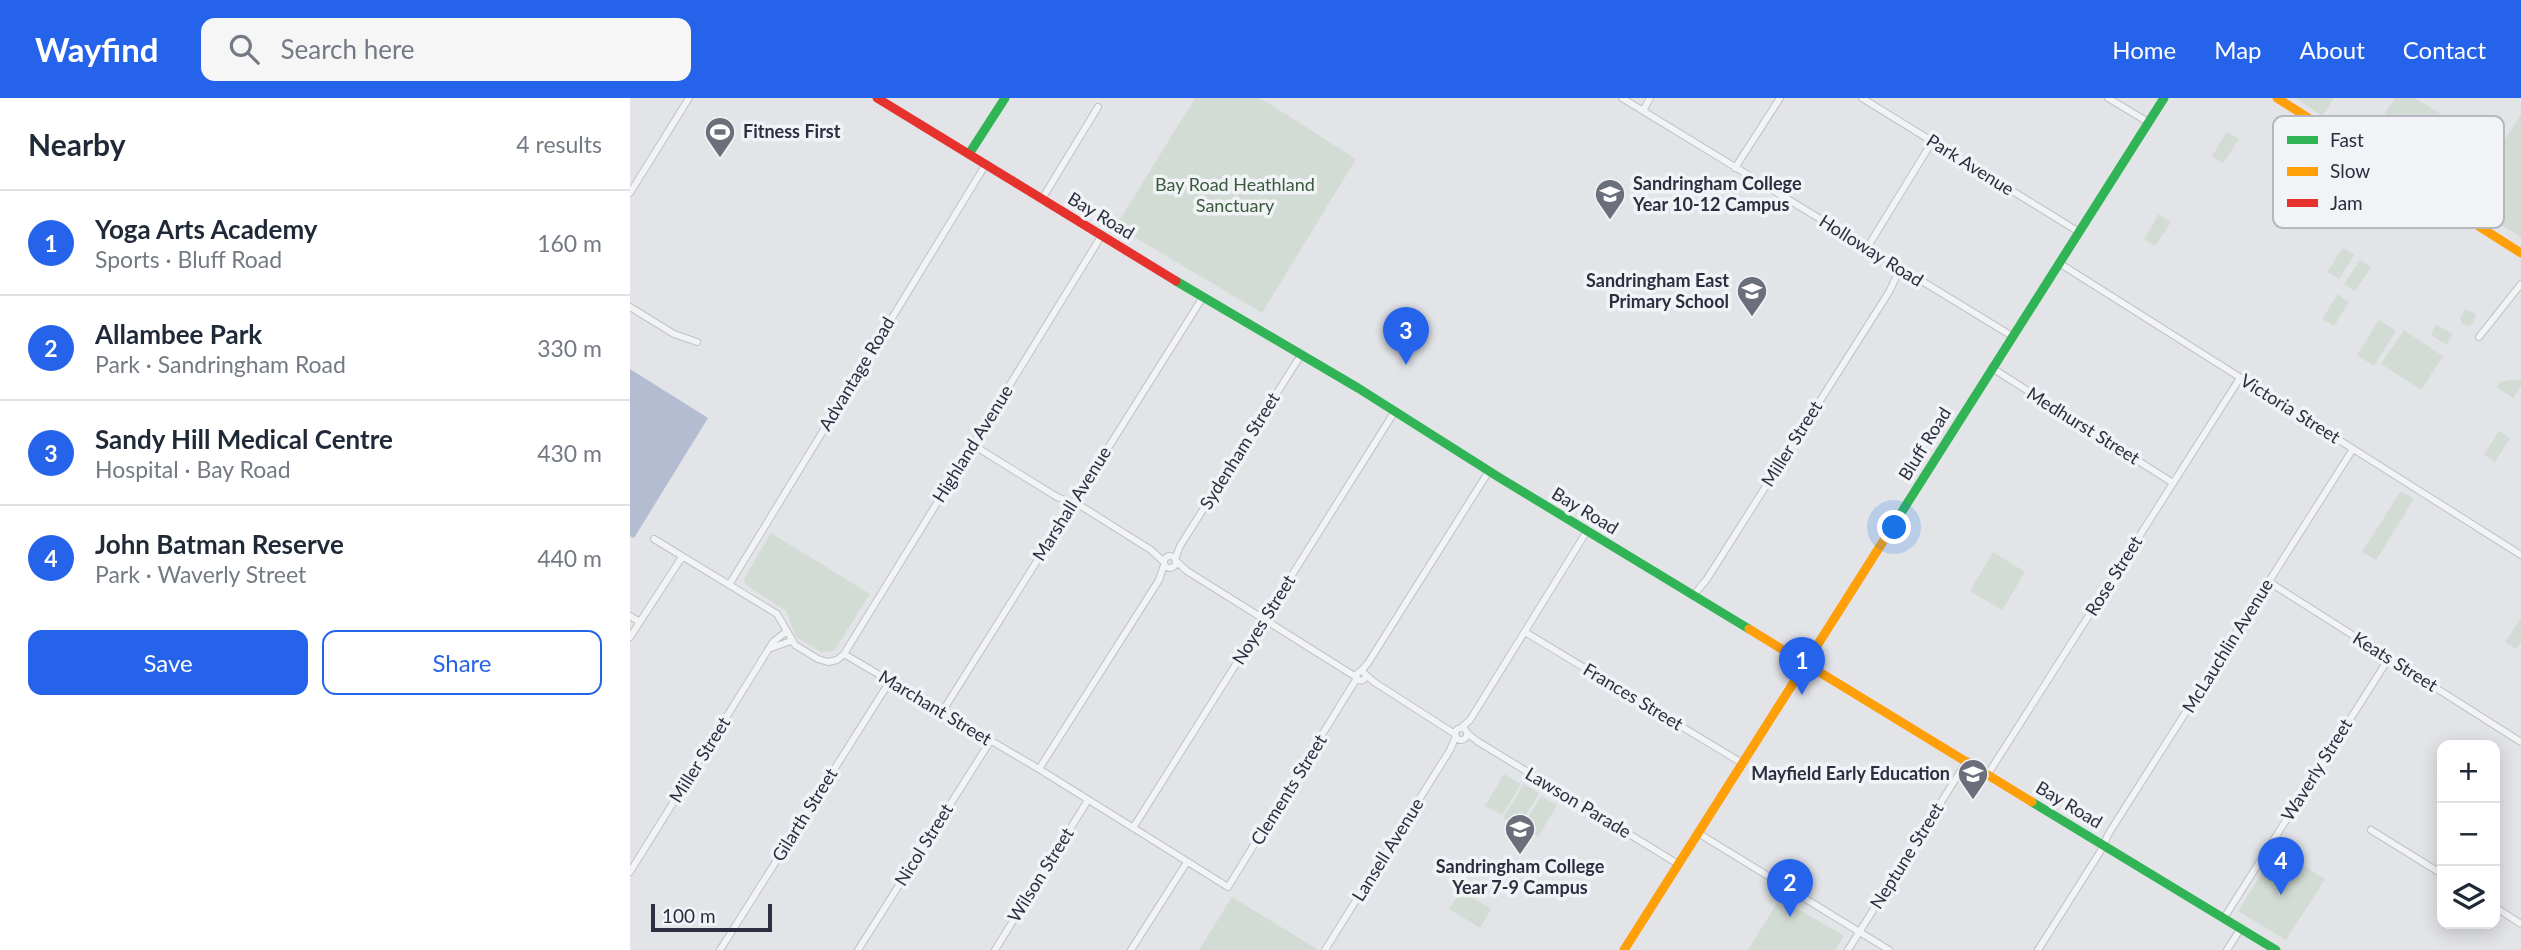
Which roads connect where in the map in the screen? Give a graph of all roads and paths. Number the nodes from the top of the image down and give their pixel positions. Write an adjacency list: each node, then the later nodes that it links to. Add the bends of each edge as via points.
1 (689, 98): 19 (street)
2 (877, 98): 16 (main road, Bay Road)
3 (1004, 98): 16 (main road)
4 (1622, 98): 12 (street, Holloway Road)
5 (1650, 98): 12 (street)
6 (1780, 98): 18 (street)
7 (1862, 98): 15 (street, Park Avenue)
8 (2108, 98): 14 (street)
9 (2164, 98): 14 (main road, Bluff Road)
10 (2277, 98): 13 (main road)
11 (1098, 107): 20 (street)
12 (1643, 111): 18 (street, Holloway Road)
13 (2305, 116)
14 (2148, 122): 22 (main road, Bluff Road)
15 (1933, 142): 22 (street, Park Avenue); 24 (street)
16 (970, 154): 17 (main road, Bay Road)
17 (986, 164): 20 (main road, Bay Road); 49 (street, Advantage Road)
18 (1735, 168): 24 (street, Holloway Road)
19 (630, 193)
20 (1042, 198): 23 (main road, Bay Road)
21 (2482, 228): 25 (main road)
22 (2078, 232): 26 (main road, Bluff Road)
23 (1102, 235): 29 (main road, Bay Road); 38 (street, Highland Avenue)
24 (1867, 248): 27 (street, Holloway Road)
25 (2521, 253)
26 (2059, 263): 31 (main road, Bluff Road); 36 (street, Victoria Street)
27 (1902, 270): 31 (street, Holloway Road); 50 (street, Miller Street)
28 (2521, 284): 32 (street)
29 (1203, 297): 34 (main road, Bay Road); 42 (street, Marshall Avenue)
30 (630, 307): 33 (street, via 674,334)
31 (2012, 336): 35 (main road, Bluff Road)
32 (2479, 337)
33 (697, 342)
34 (1301, 355): 37 (main road, Bay Road); 47 (street, Sydenham Street)
35 (1992, 368): 41 (street, Medhurst Street); 61 (main road, Bluff Road)
36 (2240, 378): 39 (street, Victoria Street); 41 (street, Rose Street)
37 (1395, 411): 40 (main road, Bay Road); 52 (street, Noyes Street)
38 (973, 445): 42 (street, Lawson Parade); 59 (street, Highland Avenue)
39 (2353, 449): 45 (street, Victoria Street); 48 (street, McLauchlin Avenue)
40 (1489, 471): 43 (main road, Bay Road); 62 (street, Clements Street)
41 (2173, 483): 71 (street, Rose Street)
42 (1072, 503): 47 (street, Lawson Parade); 64 (street, Marshall Avenue)
43 (1587, 531): 50 (main road, Bay Road); 55 (street, Lansell Avenue)
44 (653, 539): 46 (street)
45 (2520, 552)
46 (682, 556): 49 (street); 53 (street)
47 (1170, 562): 52 (street, Lawson Parade); 70 (street, Sydenham Street)
48 (2269, 582): 60 (street, Keats Street); 76 (street, McLauchlin Avenue)
49 (729, 585): 54 (street, via 777,614)
50 (1693, 596): 61 (main road, Bay Road)
51 (630, 616): 53 (street)
52 (1265, 618): 62 (street, Lawson Parade); 73 (street, Noyes Street)
53 (640, 622): 56 (street)
54 (787, 631): 57 (street); 58 (street, Miller Street)
55 (1525, 632): 65 (street, Lansell Avenue); 69 (street, Frances Street)
56 (630, 637)
57 (791, 641): 58 (street); 59 (street, via 823,661)
58 (771, 648): 80 (street, Miller Street)
59 (844, 654): 63 (street, Marchant Street)
60 (2389, 658): 67 (street, Keats Street); 83 (street, Waverly Street)
61 (1804, 663): 68 (main road, Bay Road); 69 (main road, Bluff Road)
62 (1360, 676): 65 (street, Lawson Parade); 81 (street, Clements Street)
63 (890, 681): 64 (street, Marchant Street); 87 (street, Gilarth Street)
64 (943, 712): 66 (street, Marchant Street)
65 (1461, 734): 78 (street, Lawson Parade); 91 (street, Lansell Avenue)
66 (990, 740): 70 (street, Marchant Street); 88 (street, Nicol Street)
67 (2521, 742)
68 (1967, 761): 71 (main road, Bay Road); 86 (street, Neptune Street)
69 (1742, 763): 75 (main road, Bluff Road)
70 (1039, 769): 72 (street, Marchant Street)
71 (1989, 774): 76 (main road, Bay Road)
72 (1088, 800): 73 (street, Marchant Street); 89 (street, Wilson Street)
73 (1133, 828): 77 (street, Marchant Street)
74 (2371, 830): 79 (street)
75 (1698, 833): 78 (main road, Bluff Road); 86 (street)
76 (2103, 844): 83 (main road, Bay Road); 95 (street, McLauchlin Avenue)
77 (1187, 862): 81 (street, Marchant Street); 90 (street)
78 (1678, 864): 92 (main road, Bluff Road)
79 (2437, 871)
80 (630, 872)
81 (1228, 887)
82 (2500, 910): 84 (street)
83 (2224, 918): 85 (main road, Bay Road)
84 (2521, 924)
85 (2241, 928): 96 (street); 97 (main road, Bay Road)
86 (1860, 932): 93 (street, Neptune Street); 94 (street)
87 (720, 950)
88 (858, 950)
89 (995, 950)
90 (1131, 950)
91 (1325, 950)
92 (1624, 950)
93 (1848, 950)
94 (1889, 950)
95 (2038, 950)
96 (2227, 950)
97 (2276, 950)

